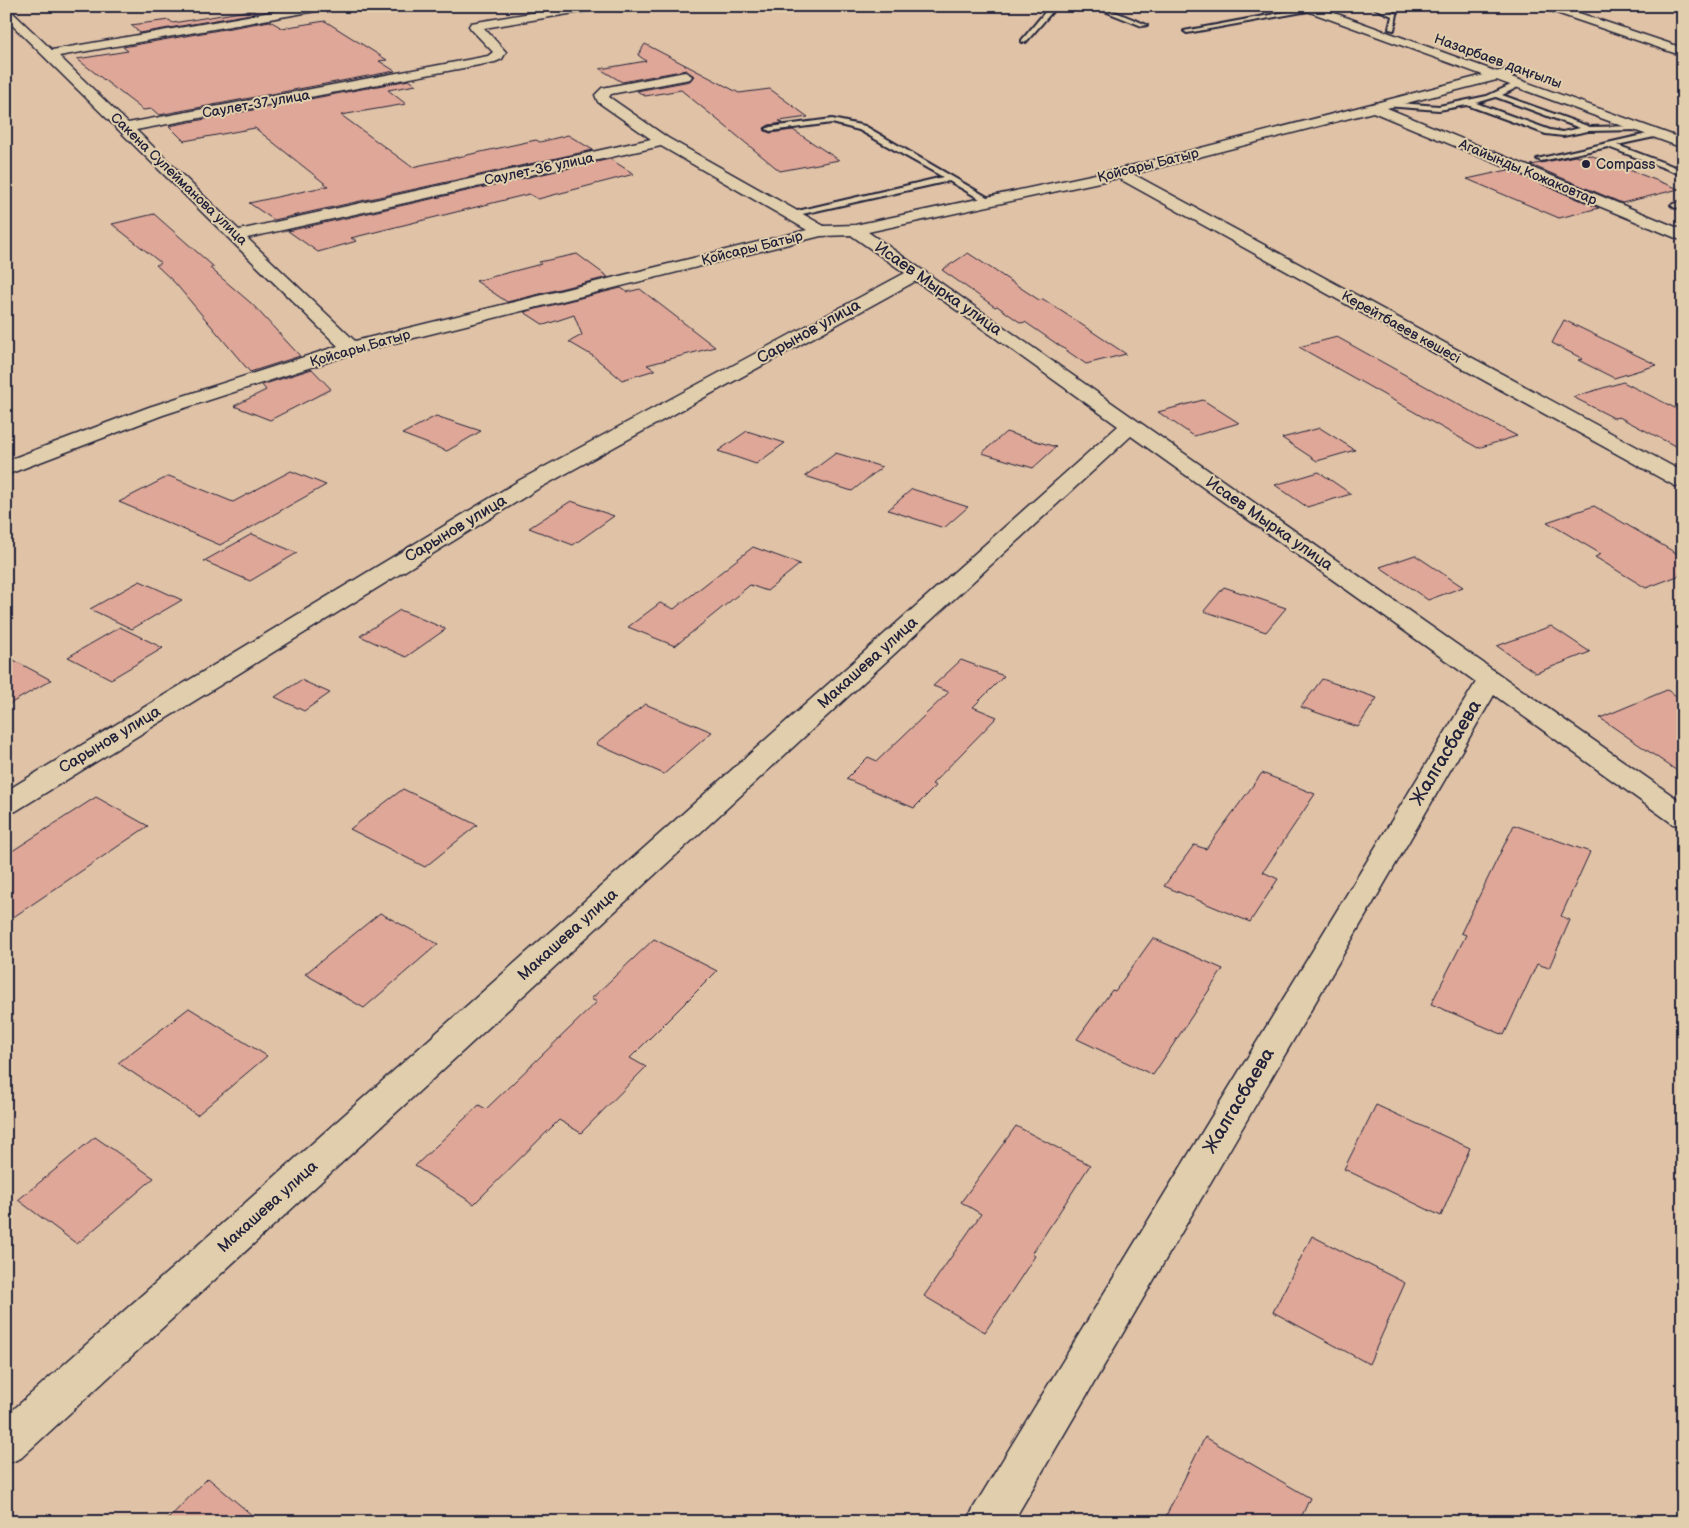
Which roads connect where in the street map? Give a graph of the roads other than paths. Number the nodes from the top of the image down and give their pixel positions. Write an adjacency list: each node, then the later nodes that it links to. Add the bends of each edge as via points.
1 (328, 6): 15 (street)
2 (599, 6): 21 (street, Саулет-37 улица, via 475,26 500,52 491,59)
3 (1054, 6): 13 (lane)
4 (1094, 6): 10 (lane)
5 (1329, 6): 11 (street, Назарбаев даңғылы)
6 (1373, 6): 11 (lane, via 1395,15)
7 (1546, 6): 14 (street)
8 (1308, 8): 12 (lane); 17 (street, Назарбаев даңғылы)
9 (6, 12): 15 (street, Сакена Сулейманова улица)
10 (1144, 26)
11 (1392, 29): 17 (street, Назарбаев даңғылы)
12 (1187, 32)
13 (1024, 41)
14 (1683, 52)
15 (50, 54): 21 (street, Сакена Сулейманова улица)
16 (685, 76): 27 (street, via 607,91 602,95)
17 (1507, 77): 18 (lane); 20 (street, Қойсары Батыр); 22 (street, Назарбаев даңғылы); 26 (street, Назарбаев даңғылы)
18 (1496, 95): 19 (lane); 24 (lane)
19 (1468, 102): 20 (lane, via 1438,108); 24 (lane, via 1550,132 1563,134)
20 (1379, 106): 31 (street, Қойсары Батыр); 39 (street, Агайынды Кожаковтар)
21 (126, 128): 38 (street, Сакена Сулейманова улица)
22 (1639, 128): 24 (lane); 25 (street, Назарбаев даңғылы)
23 (770, 129): 33 (lane, via 846,123 862,128)
24 (1589, 129)
25 (1656, 134): 28 (lane); 29 (street, Назарбаев даңғылы)
26 (1683, 134)
27 (663, 141): 35 (street); 38 (street, Саулет-36 улица)
28 (1608, 144): 30 (lane); 32 (lane)
29 (1683, 144)
30 (1541, 159)
31 (1120, 173): 34 (street, Қойсары Батыр); 44 (street, Керейтбаеев көшесі)
32 (1683, 173)
33 (951, 178): 34 (lane); 35 (lane)
34 (990, 201): 36 (street, Қойсары Батыр)
35 (792, 215): 37 (street)
36 (854, 230): 37 (street, Қойсары Батыр); 40 (street, Исаев Мырка улица)
37 (821, 232): 41 (street, Қойсары Батыр)
38 (237, 236): 41 (street, Сакена Сулейманова улица)
39 (1683, 236)
40 (916, 274): 42 (street, Исаев Мырка улица); 46 (street, Сарынов улица, via 528,485)
41 (351, 348): 43 (street, Қойсары Батыр, via 156,411)
42 (1130, 426): 45 (street, Исаев Мырка улица); 48 (street, Макашева улица)
43 (6, 469)
44 (1683, 481)
45 (1490, 680): 47 (street, Исаев Мырка улица); 49 (street, Жалгасбаева)
46 (6, 804)
47 (1683, 817)
48 (6, 1444)
49 (989, 1522)

